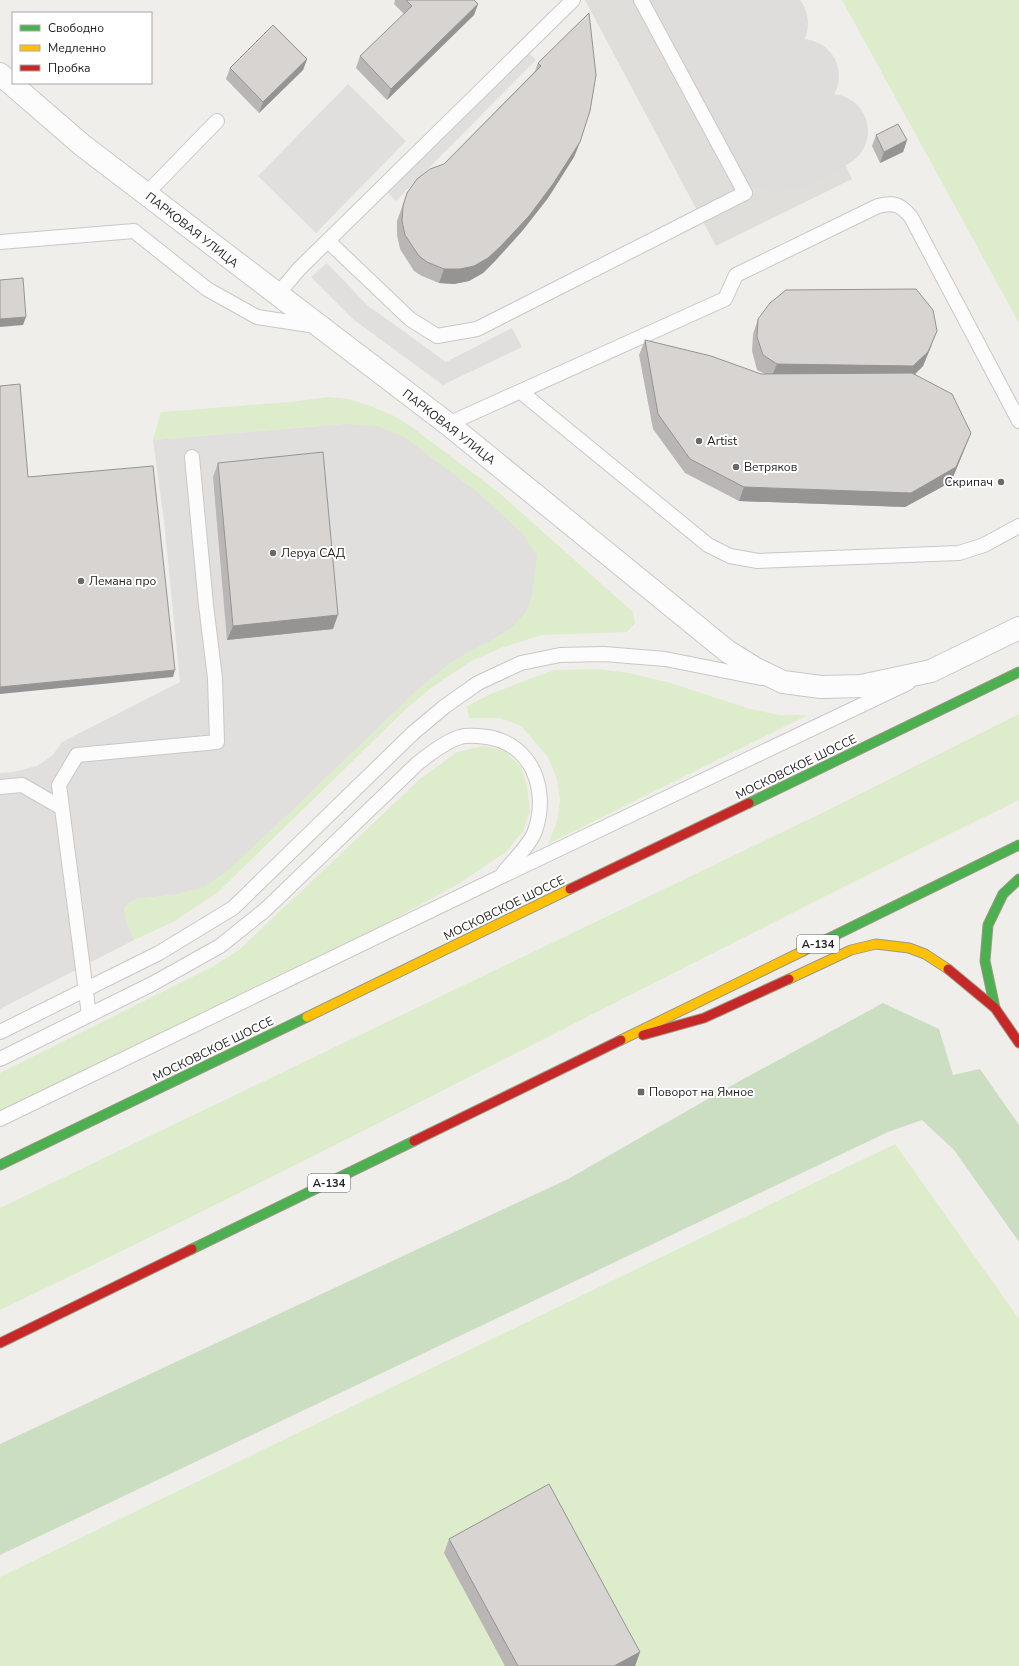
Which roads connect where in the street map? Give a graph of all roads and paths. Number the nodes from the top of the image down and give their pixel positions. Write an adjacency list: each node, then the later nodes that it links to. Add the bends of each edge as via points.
1 (573, 0): 6 (lane)
2 (641, 0): 6 (lane, via 745,193 477,329 437,336 410,319)
3 (0, 74): 5 (street, ПАРКОВАЯ УЛИЦА, via 82,145)
4 (217, 121): 5 (lane)
5 (146, 194): 8 (street, ПАРКОВАЯ УЛИЦА)
6 (328, 240): 8 (lane)
7 (0, 242): 9 (lane, via 134,231 207,289 257,317)
8 (277, 295): 9 (street, ПАРКОВАЯ УЛИЦА)
9 (318, 326): 12 (street, ПАРКОВАЯ УЛИЦА)
10 (521, 392): 11 (lane, via 725,299 736,275 878,206 890,203 902,207 911,217); 12 (lane); 14 (lane, via 708,545 730,556 758,561 959,553 984,545)
11 (1019, 421)
12 (448, 424): 18 (street, ПАРКОВАЯ УЛИЦА, via 727,651)
13 (192, 457): 20 (lane, via 215,678 217,742 77,755 59,784)
14 (1019, 526)
15 (1019, 628): 16 (street, ПАРКОВАЯ УЛИЦА)
16 (931, 672): 18 (street, ПАРКОВАЯ УЛИЦА, via 861,686 821,687); 22 (lane)
17 (1019, 672): 32 (main road, МОСКОВСКОЕ ШОССЕ)
18 (782, 682): 24 (lane, via 665,659 604,654 560,655 521,663 478,683 414,732 233,908 159,953)
19 (0, 788): 20 (lane, via 22,786)
20 (62, 808): 24 (lane)
21 (1019, 845): 28 (main road, А-134)
22 (498, 878): 26 (lane, via 517,857 534,832 540,797 537,780 525,758 512,745 499,739 480,736 460,737 438,748 418,763 265,910 220,946 152,984); 31 (lane)
23 (1019, 879): 25 (main road, via 1004,894 988,925 985,962)
24 (85, 990): 26 (lane); 27 (lane)
25 (995, 1008): 28 (main road, via 941,963 925,954 909,948 876,944 851,950 704,1018); 29 (main road)
26 (88, 1014): 30 (lane)
27 (0, 1032)
28 (616, 1042): 33 (main road, А-134)
29 (1019, 1043)
30 (0, 1059)
31 (0, 1120)
32 (0, 1165)
33 (0, 1343)

